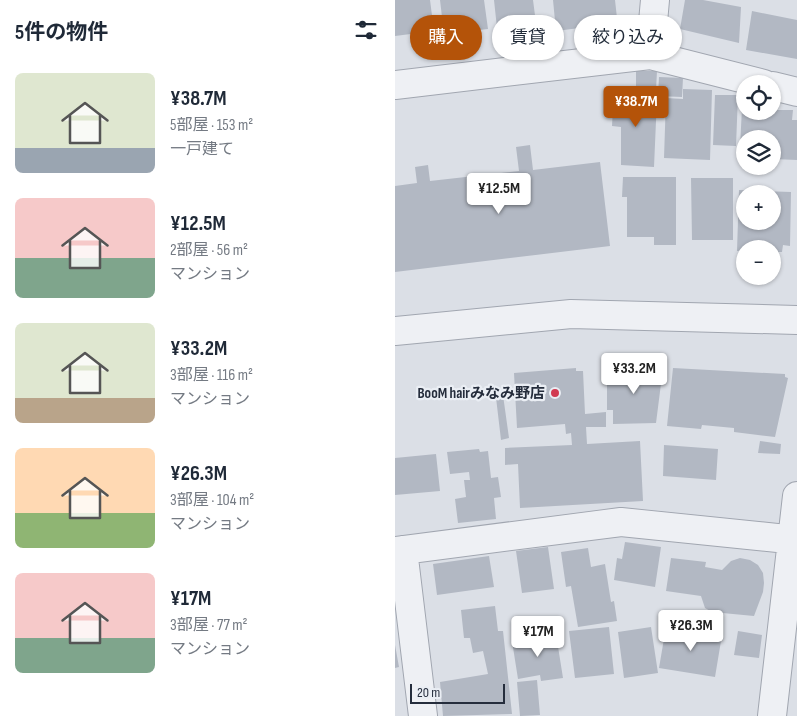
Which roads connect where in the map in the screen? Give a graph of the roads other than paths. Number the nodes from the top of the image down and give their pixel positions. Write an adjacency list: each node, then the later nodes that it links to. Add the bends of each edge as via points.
1 (655, 0): 2 (street)
2 (654, 15)
3 (606, 60): 6 (street)
4 (670, 60): 5 (street)
5 (736, 77)
6 (395, 84)
7 (781, 88): 8 (street)
8 (797, 92)
9 (797, 320): 10 (street, via 571,314)
10 (395, 331)
11 (797, 496): 12 (street)
12 (794, 540): 13 (street, via 621,522); 15 (street)
13 (399, 550): 14 (street)
14 (423, 716)
15 (772, 716)

